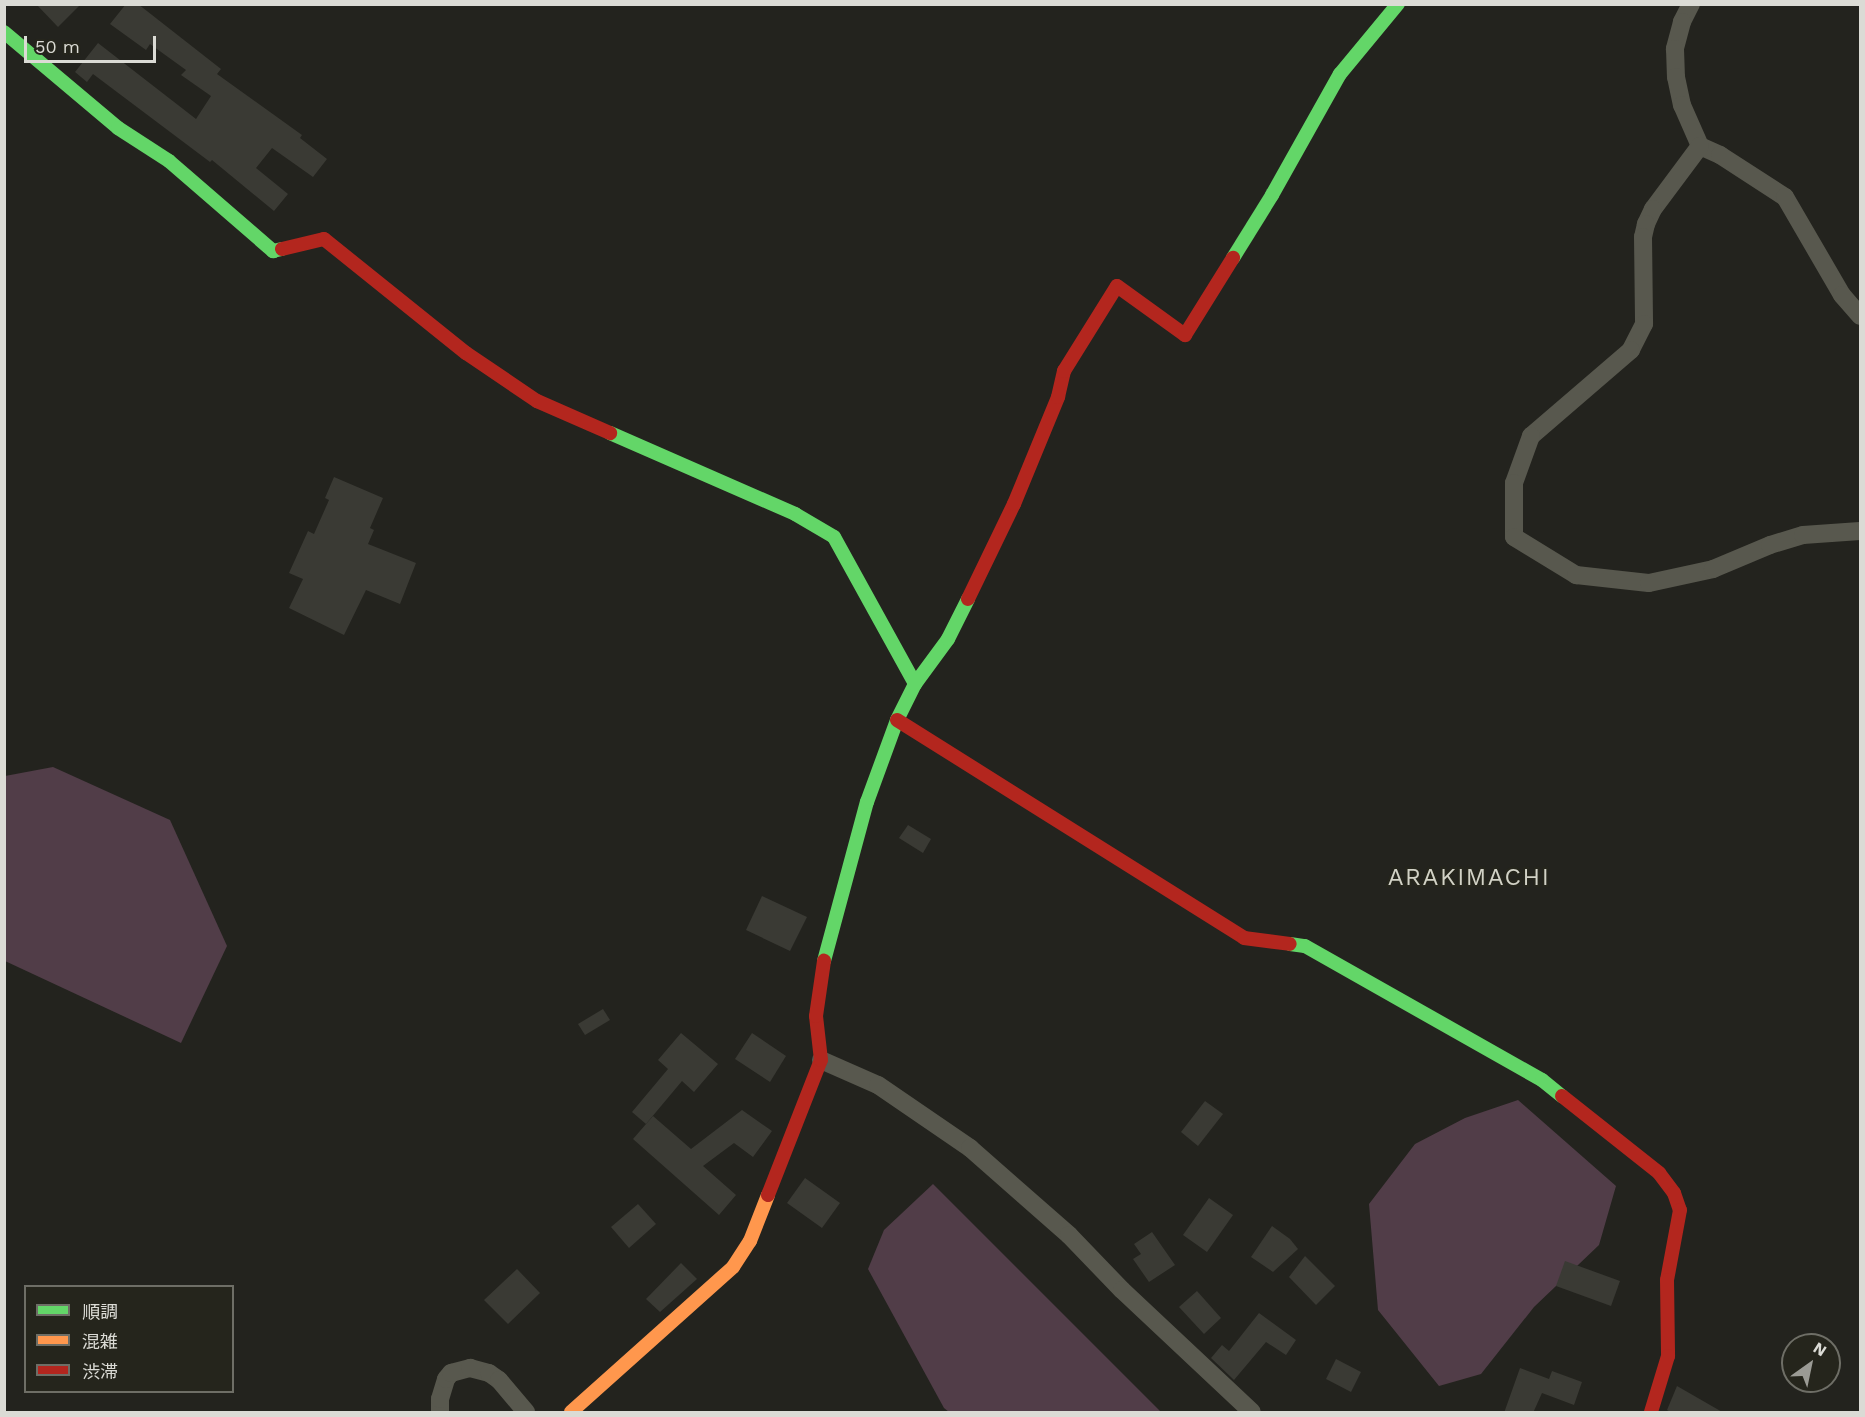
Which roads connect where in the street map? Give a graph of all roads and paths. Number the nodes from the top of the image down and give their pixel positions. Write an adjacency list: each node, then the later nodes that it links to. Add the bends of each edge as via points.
1 (1398, 4): 7 (street, via 1340,74 1272,195 1185,335 1117,285 1064,371 1058,397 1014,504 948,639)
2 (1691, 4): 4 (street, via 1675,49 1676,77 1682,105)
3 (4, 32): 7 (street, via 118,128 169,161 273,251 324,239 466,353 537,401 702,471 795,514 834,537)
4 (1700, 146): 5 (street, via 1785,197 1842,295); 6 (street, via 1646,224 1644,324 1631,350 1530,436 1514,483 1514,537 1576,575 1649,583 1713,569 1803,535)
5 (1860, 316)
6 (1860, 531)
7 (915, 684): 8 (street)
8 (897, 720): 9 (street, via 867,802 826,951 816,1016); 14 (street, via 1244,938 1305,946 1542,1080 1659,1173 1674,1192 1680,1210 1666,1280 1668,1356)
9 (821, 1060): 12 (street, via 743,1253 724,1275); 13 (street, via 878,1085 970,1148 1069,1235)
10 (440, 1413): 11 (street, via 446,1379 451,1373 470,1368 499,1380)
11 (526, 1413)
12 (570, 1413)
13 (1252, 1413)
14 (1651, 1413)

